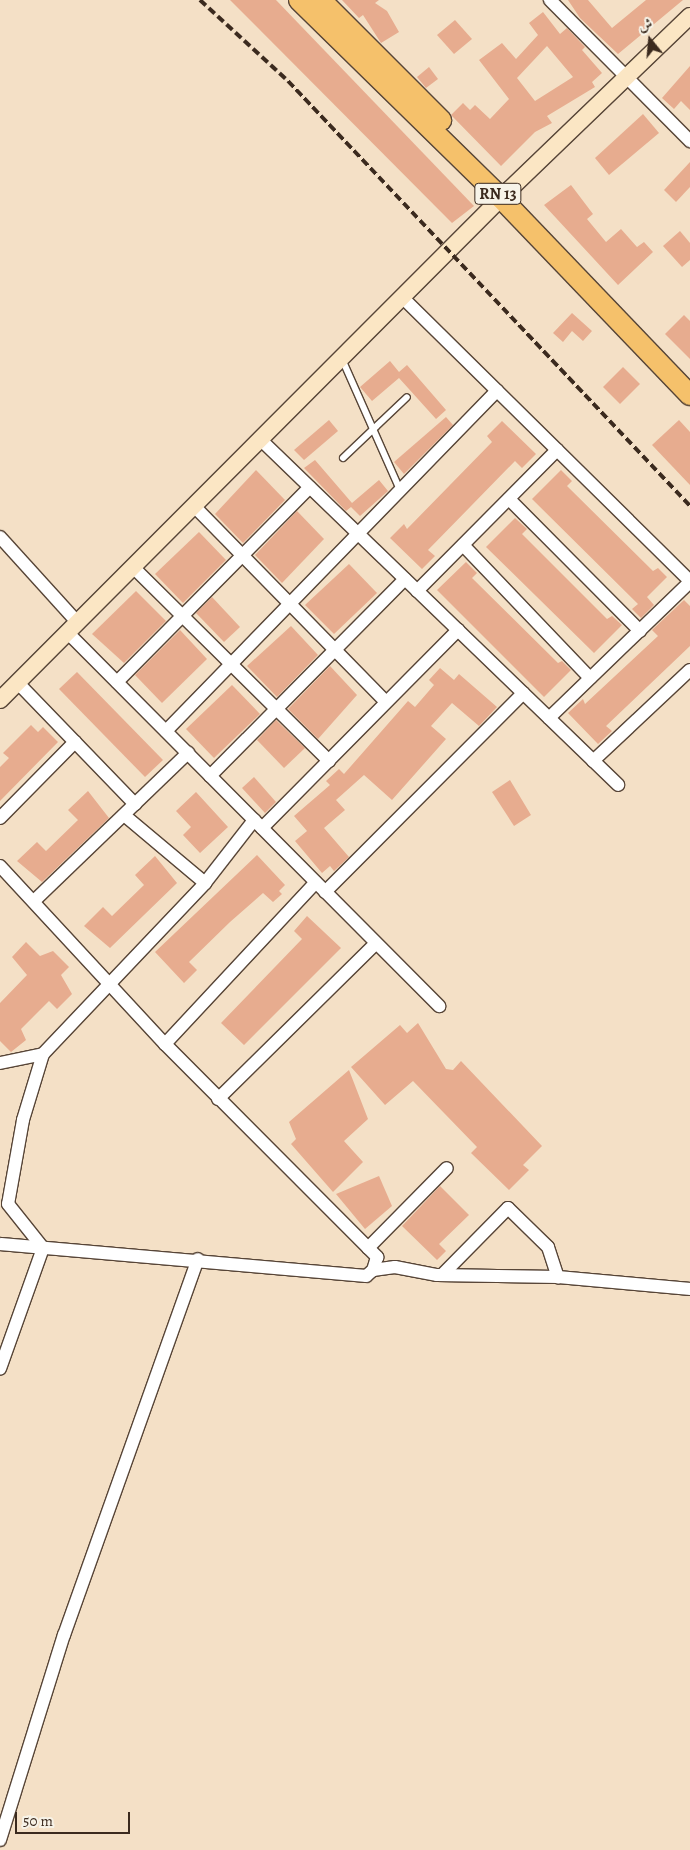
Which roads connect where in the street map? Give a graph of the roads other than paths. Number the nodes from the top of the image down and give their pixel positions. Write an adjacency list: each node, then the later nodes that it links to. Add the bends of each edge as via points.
1 (299, 0): 7 (highway, RN 13)
2 (321, 0): 7 (highway, RN 13)
3 (550, 0): 5 (street)
4 (690, 16): 5 (main road)
5 (626, 77): 6 (street); 7 (main road)
6 (690, 141)
7 (505, 194): 8 (main road); 10 (highway, RN 13); 12 (highway, RN 13)
8 (402, 297): 9 (main road); 11 (street)
9 (341, 358): 14 (lane); 15 (main road)
10 (690, 379)
11 (497, 391): 16 (street); 19 (street)
12 (690, 395)
13 (407, 397): 14 (lane)
14 (373, 430): 17 (lane); 19 (lane)
15 (260, 439): 18 (street); 21 (main road)
16 (557, 450): 20 (street); 28 (street)
17 (343, 458)
18 (310, 487): 22 (street); 25 (street)
19 (400, 490): 22 (street)
20 (509, 499): 24 (street); 34 (street)
21 (194, 506): 25 (street); 26 (main road)
22 (357, 533): 27 (street); 30 (street)
23 (0, 537): 32 (street)
24 (463, 545): 29 (street); 38 (street)
25 (242, 555): 30 (street); 31 (street)
26 (133, 566): 31 (street); 32 (main road)
27 (404, 579): 29 (street); 35 (street)
28 (690, 582): 34 (street)
29 (417, 591): 33 (street)
30 (289, 603): 35 (street); 36 (street)
31 (183, 616): 36 (street); 40 (street)
32 (72, 627): 39 (main road); 40 (street)
33 (458, 630): 41 (street); 43 (street)
34 (640, 631): 38 (street)
35 (334, 649): 43 (street); 44 (street)
36 (231, 664): 44 (street); 46 (street)
37 (690, 670): 50 (street)
38 (590, 678): 45 (street)
39 (17, 682): 42 (main road); 47 (street)
40 (117, 682): 46 (street)
41 (523, 693): 45 (street); 60 (street)
42 (0, 700)
43 (386, 702): 49 (street)
44 (276, 709): 49 (street); 51 (street)
45 (549, 718): 50 (street)
46 (166, 732): 48 (street)
47 (76, 742): 53 (street); 55 (street)
48 (188, 753): 51 (street); 53 (street)
49 (329, 761): 56 (street)
50 (593, 761): 52 (street)
51 (210, 776): 56 (street)
52 (618, 785)
53 (135, 804): 54 (street)
54 (124, 815): 59 (street); 61 (street)
55 (0, 818)
56 (258, 824): 58 (street); 59 (street)
57 (0, 866): 61 (street)
58 (316, 882): 60 (street); 65 (street)
59 (205, 883): 63 (street)
60 (326, 892): 62 (street)
61 (34, 901): 63 (street)
62 (376, 943): 64 (street); 68 (street)
63 (111, 983): 65 (street); 66 (street)
64 (439, 1006)
65 (165, 1044): 68 (street)
66 (43, 1054): 67 (street); 71 (street, via 23,1120 8,1204)
67 (0, 1063)
68 (218, 1098): 72 (street)
69 (447, 1168): 72 (street)
70 (0, 1244): 71 (street)
71 (43, 1248): 73 (street); 78 (street)
72 (368, 1248): 74 (street, via 377,1257)
73 (198, 1259): 74 (street, via 366,1276); 79 (street, via 64,1634)
74 (373, 1270): 75 (street, via 395,1267)
75 (442, 1275): 76 (street); 76 (street, via 508,1208 548,1247)
76 (558, 1277): 77 (street)
77 (690, 1289)
78 (0, 1369)
79 (0, 1840)

